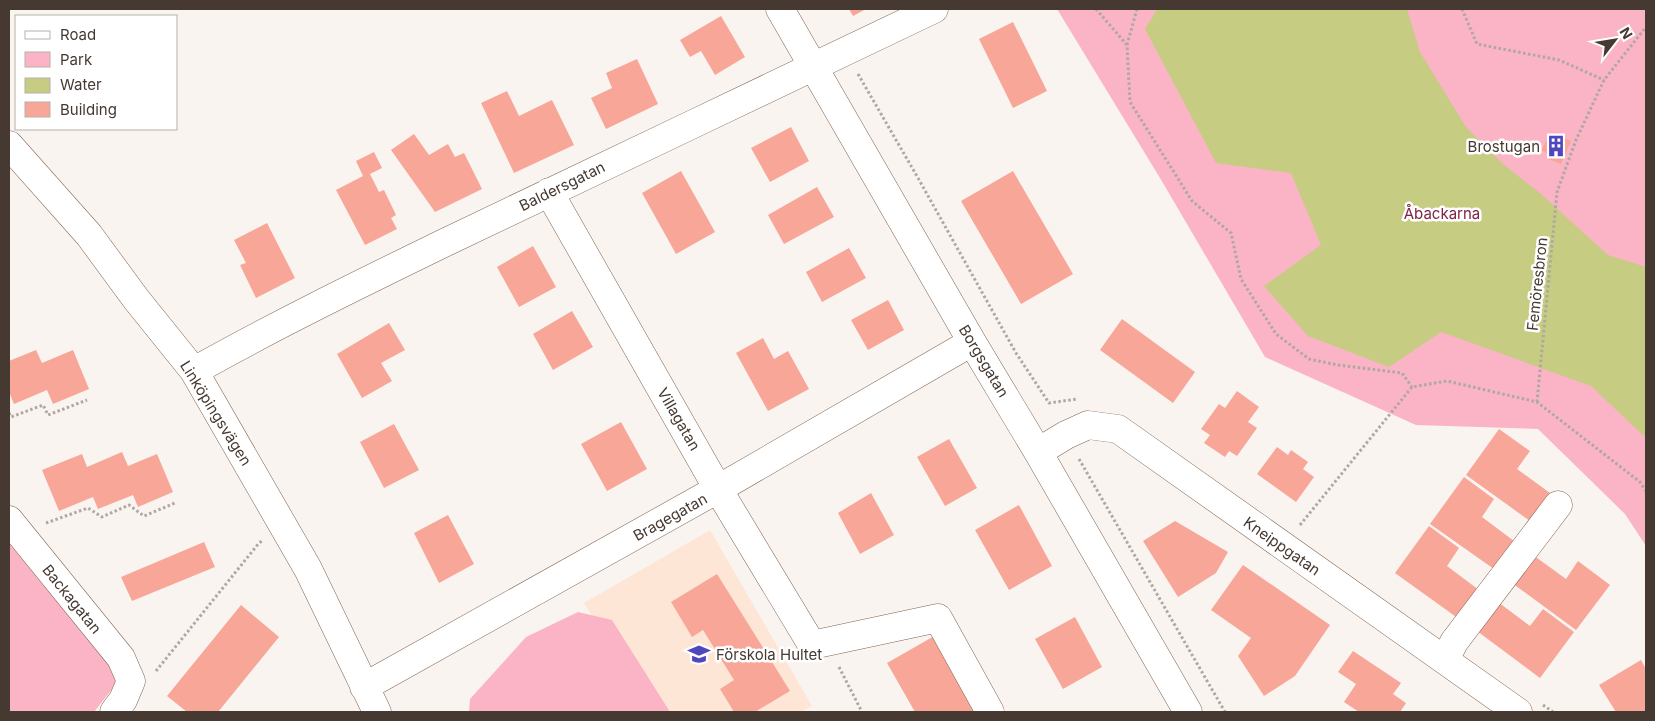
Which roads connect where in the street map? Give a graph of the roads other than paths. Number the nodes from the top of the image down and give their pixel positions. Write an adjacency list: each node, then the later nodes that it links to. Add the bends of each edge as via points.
1 (780, 9): 3 (street, Borgsgatan)
2 (934, 9): 3 (street, Baldersgatan)
3 (814, 67): 5 (street, Baldersgatan); 6 (street, Borgsgatan)
4 (9, 145): 7 (street, Linköpingsvägen, via 89,235)
5 (549, 192): 7 (street, Baldersgatan, via 320,304); 9 (street, Villagatan)
6 (972, 342): 8 (street, Borgsgatan); 9 (street, Bragegatan)
7 (194, 371): 13 (street, Linköpingsvägen, via 308,569)
8 (1038, 452): 12 (street, Kneippgatan, via 1088,425 1118,429); 18 (street, Borgsgatan)
9 (718, 489): 13 (street, Bragegatan); 17 (street, Villagatan, via 812,645 938,618)
10 (1558, 505): 12 (street, via 1454,642)
11 (14, 526): 15 (street, Backagatan, via 121,658 131,681)
12 (1445, 660): 14 (street, Kneippgatan)
13 (364, 687): 16 (street, Linköpingsvägen)
14 (1528, 707)
15 (114, 712)
16 (377, 712)
17 (990, 712)
18 (1188, 712)

